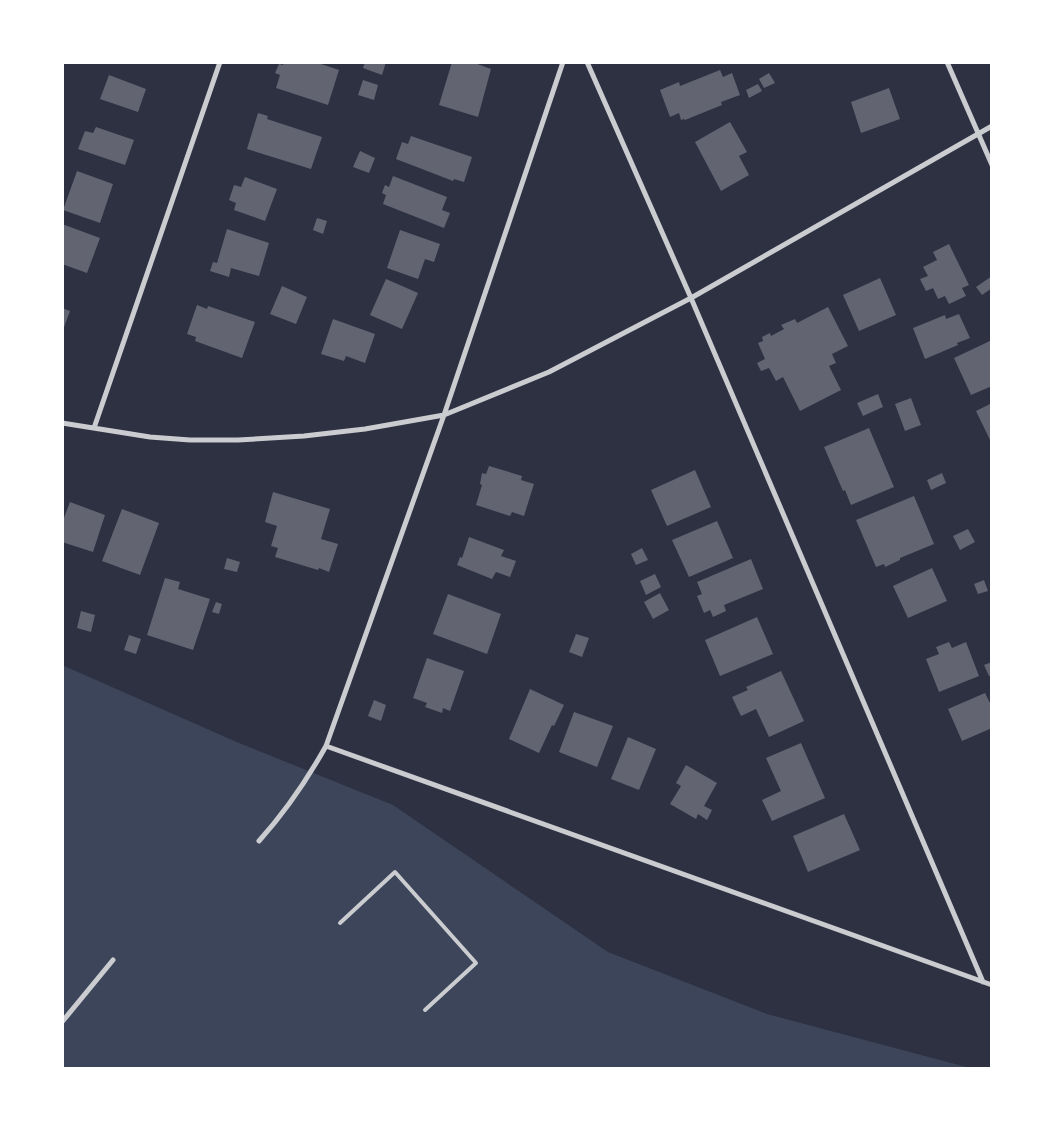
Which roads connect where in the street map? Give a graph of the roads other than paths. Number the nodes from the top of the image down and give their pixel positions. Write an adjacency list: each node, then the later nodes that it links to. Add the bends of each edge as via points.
1 (220, 62): 11 (street)
2 (563, 62): 9 (street)
3 (588, 62): 8 (street)
4 (947, 62): 6 (street)
5 (992, 126): 6 (street)
6 (977, 133): 7 (street); 8 (street)
7 (992, 166)
8 (691, 298): 9 (street, via 549,372); 16 (street)
9 (444, 415): 11 (street, via 365,429 238,440 150,437); 12 (street)
10 (62, 423): 11 (street)
11 (94, 428)
12 (326, 746): 13 (street, via 282,815); 16 (street)
13 (258, 841)
14 (340, 924): 18 (lane, via 395,872 476,963)
15 (113, 960): 19 (street)
16 (983, 982): 17 (street)
17 (992, 985)
18 (425, 1010)
19 (62, 1022)

